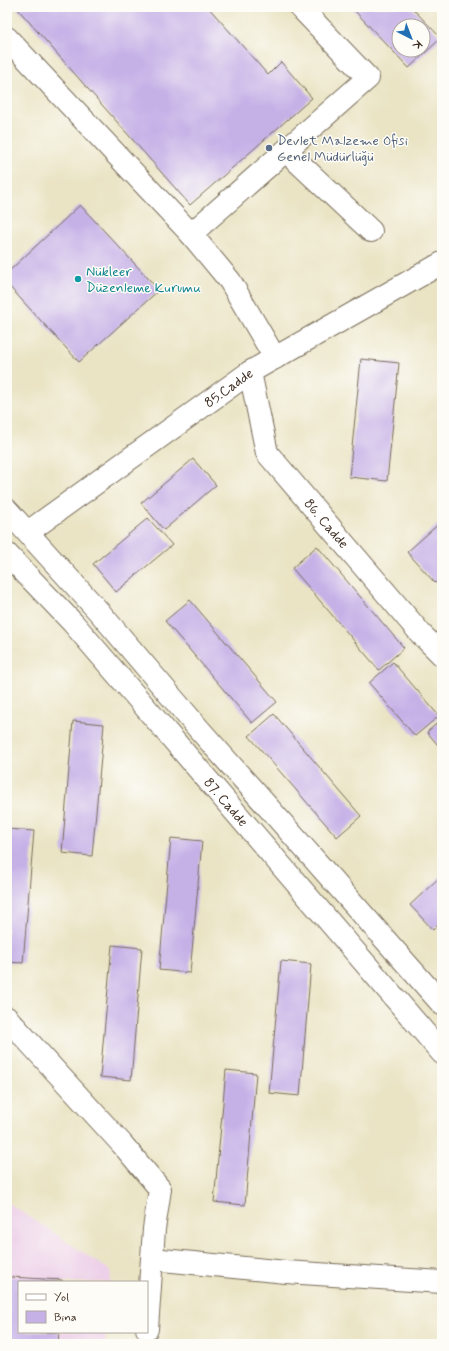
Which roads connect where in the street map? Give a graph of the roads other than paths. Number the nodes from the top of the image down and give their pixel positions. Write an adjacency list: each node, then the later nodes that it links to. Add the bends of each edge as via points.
1 (300, 7): 3 (street, via 368,78)
2 (7, 38): 5 (street)
3 (286, 151): 4 (street); 5 (street)
4 (371, 231)
5 (191, 234): 7 (street, via 230,281)
6 (442, 263): 7 (street, 85.Cadde)
7 (275, 358): 8 (street, 85.Cadde)
8 (250, 372): 10 (street, 85.Cadde); 12 (street, 86. Cadde, via 267,453)
9 (7, 510): 10 (street, 87. Cadde)
10 (28, 532): 13 (street, 87. Cadde)
11 (7, 554): 15 (street, 87. Cadde, via 73,623)
12 (442, 655)
13 (442, 1004)
14 (7, 1018): 16 (street, via 160,1189)
15 (442, 1053)
16 (152, 1259): 17 (street, via 286,1272); 18 (street)
17 (442, 1282)
18 (148, 1317)
19 (147, 1333): 20 (street)
20 (146, 1344)

